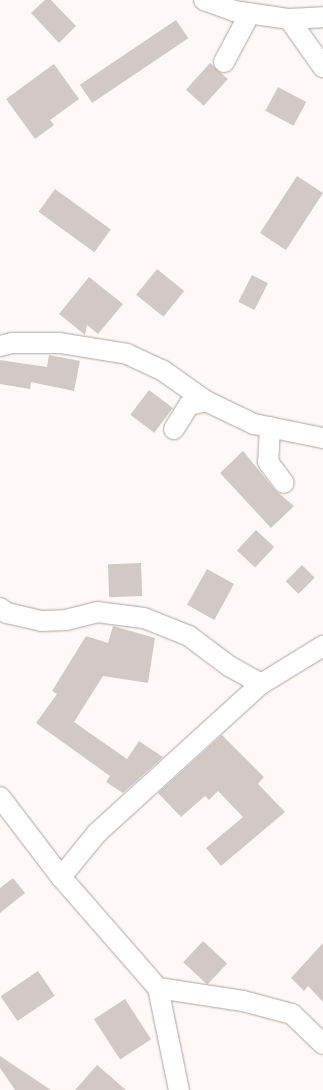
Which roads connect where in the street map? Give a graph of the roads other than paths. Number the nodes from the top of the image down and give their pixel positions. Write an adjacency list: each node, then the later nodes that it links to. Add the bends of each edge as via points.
1 (204, 0): 2 (street)
2 (262, 10): 4 (street); 5 (street)
3 (323, 17): 4 (street)
4 (289, 19): 6 (street)
5 (224, 62)
6 (323, 67)
7 (0, 346): 8 (street, via 12,343 60,343 127,354 162,370)
8 (206, 401): 9 (street, via 254,424); 10 (street, via 189,406)
9 (270, 427): 11 (street); 12 (street, via 268,462)
10 (174, 429)
11 (323, 437)
12 (284, 483)
13 (0, 608): 15 (street, via 8,613 41,621 66,620 97,612 144,618 189,636 229,666)
14 (323, 646): 15 (street)
15 (261, 684): 17 (street, via 97,833)
16 (0, 797): 17 (street)
17 (61, 877): 18 (street)
18 (158, 988): 19 (street, via 243,1001 292,1014); 20 (street)
19 (323, 1044)
20 (179, 1090)

